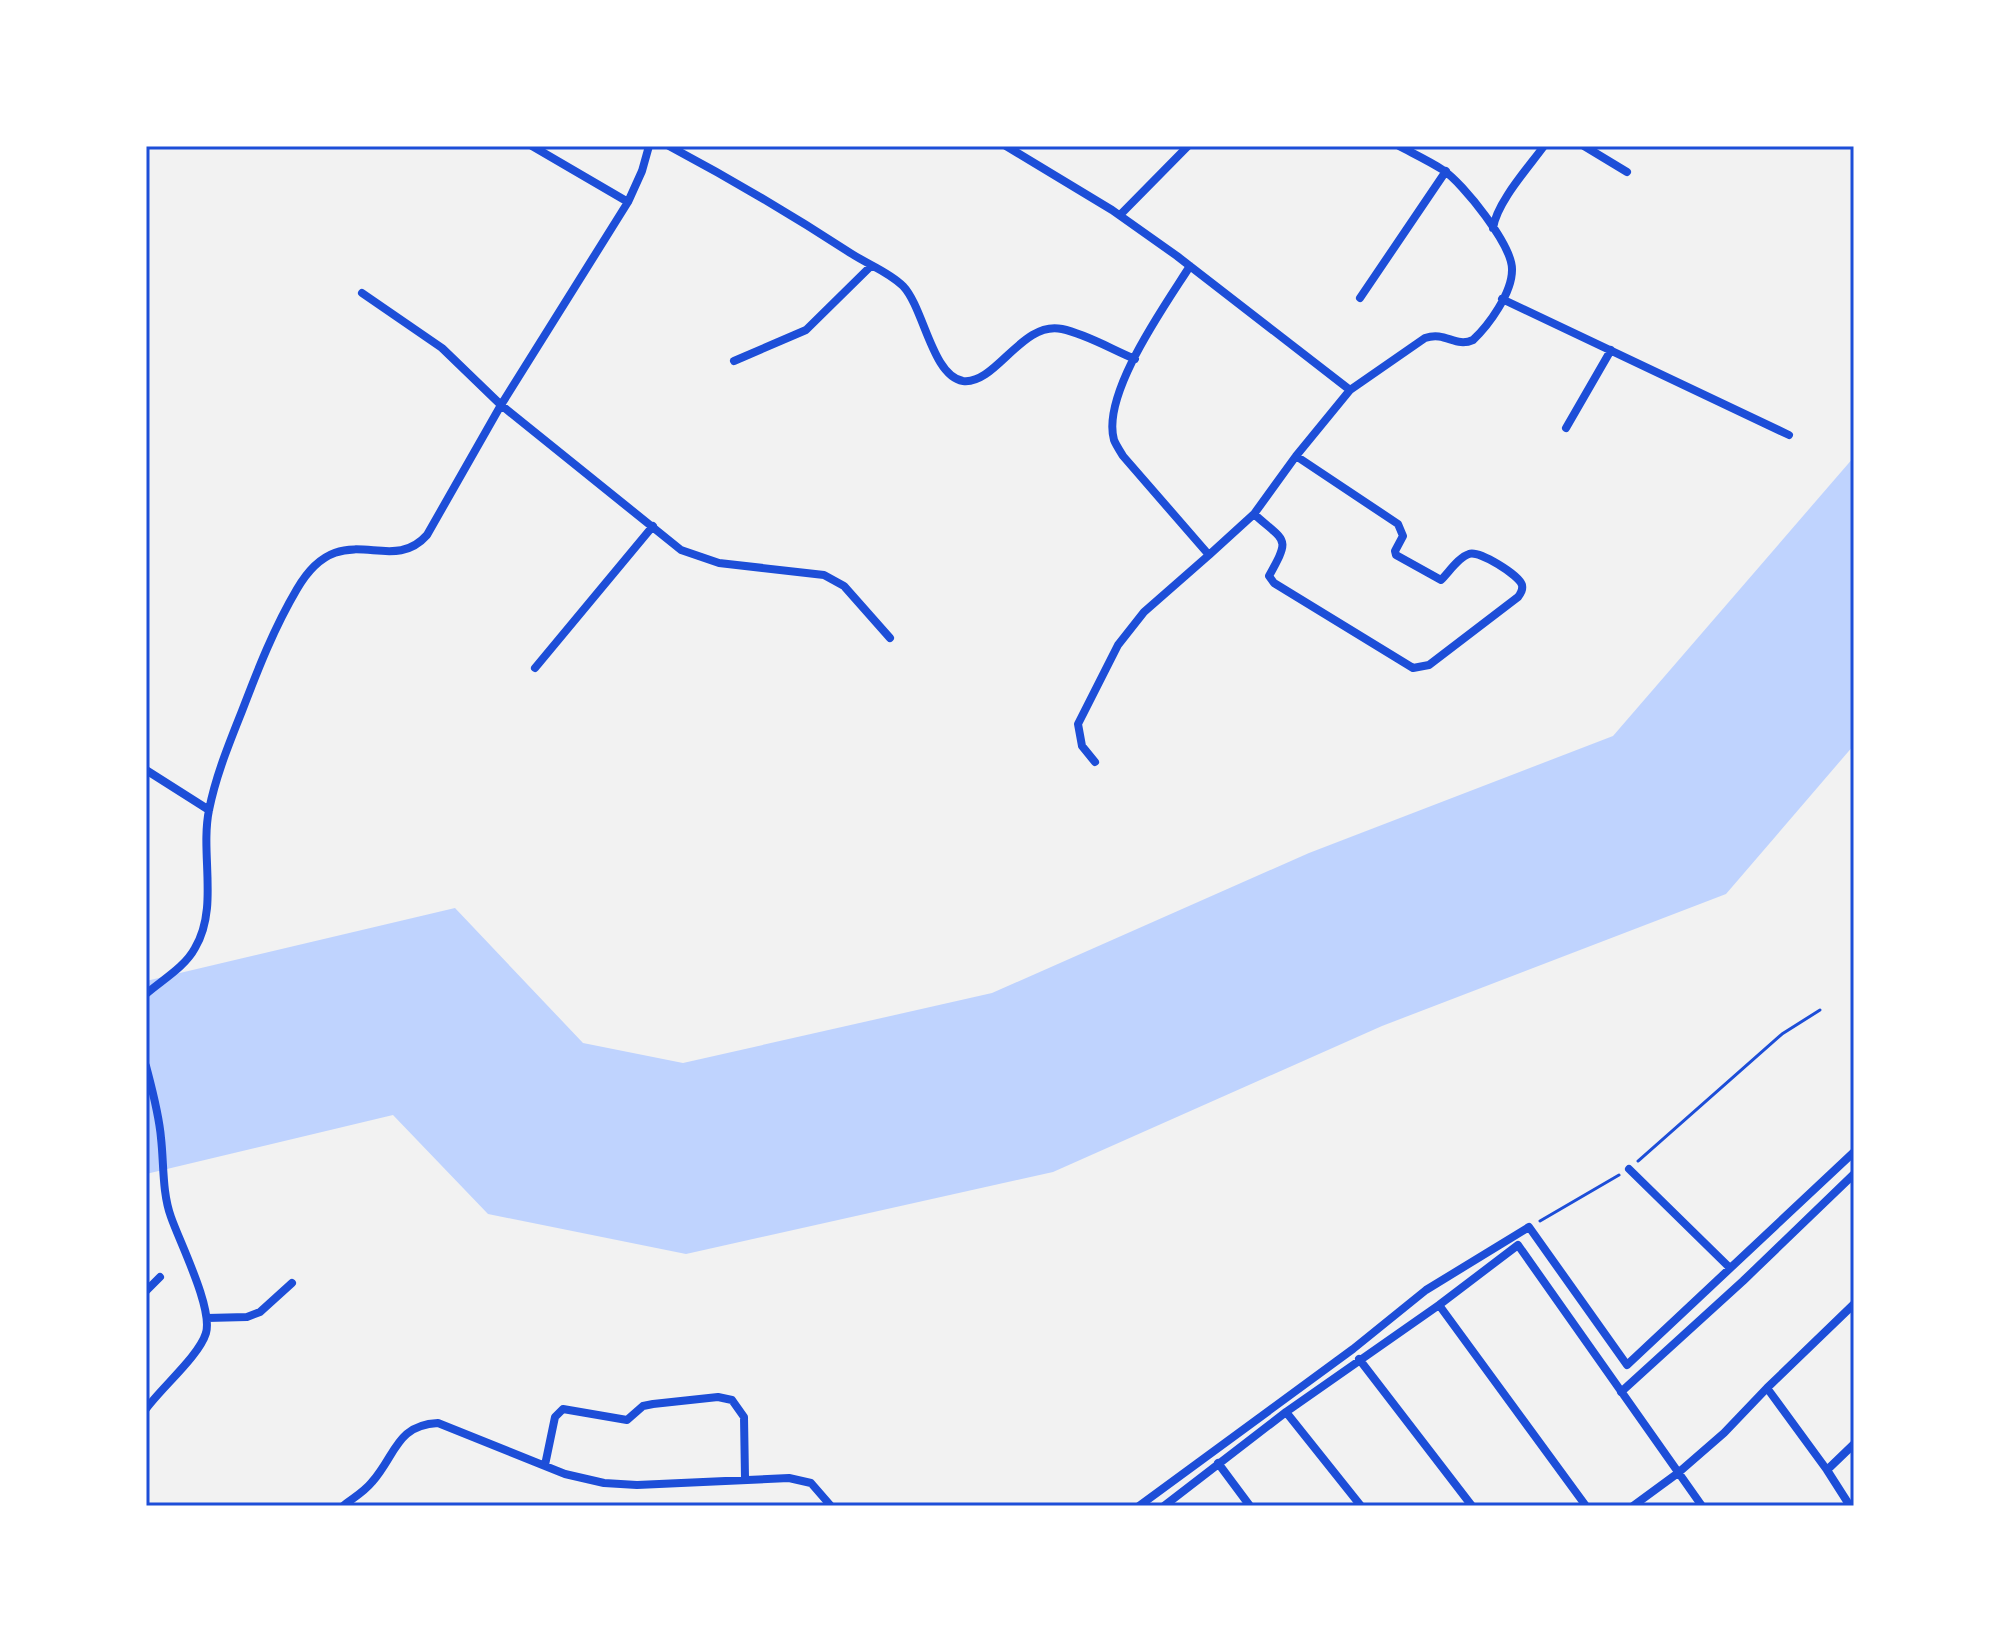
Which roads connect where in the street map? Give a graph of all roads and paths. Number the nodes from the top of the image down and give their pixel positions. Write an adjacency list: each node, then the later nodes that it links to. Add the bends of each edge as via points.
1 (532, 146): 11 (street)
2 (649, 146): 11 (street)
3 (669, 146): 14 (street, via 768,199)
4 (1006, 146): 12 (street)
5 (1188, 146): 12 (street)
6 (1399, 146): 9 (street)
7 (1544, 146): 13 (street, via 1507,198)
8 (1584, 146): 10 (street)
9 (1446, 171): 13 (street); 17 (street)
10 (1627, 172)
11 (628, 202): 23 (street)
12 (1120, 215): 15 (street)
13 (1493, 229): 18 (street, via 1513,268)
14 (871, 266): 20 (street, via 903,287 916,304 938,359 963,381 979,378 1037,330 1060,328); 21 (street, via 806,330)
15 (1190, 266): 20 (street); 22 (street)
16 (362, 293): 23 (street, via 442,348)
17 (1360, 298)
18 (1502, 299): 19 (street); 22 (street, via 1473,340 1425,338)
19 (1611, 350): 24 (street); 25 (street)
20 (1135, 359): 29 (street, via 1116,399 1114,440)
21 (734, 361)
22 (1350, 390): 26 (street)
23 (501, 405): 28 (street); 34 (street, via 420,543 397,551 340,549 320,558 298,585 270,639 219,770)
24 (1566, 428)
25 (1789, 435)
26 (1296, 456): 27 (street); 27 (street, via 1398,524 1403,536 1396,555 1441,580 1465,556 1480,554 1522,584 1518,597 1429,665 1413,668 1274,583 1269,576 1283,541)
27 (1254, 514): 29 (street)
28 (653, 526): 30 (street, via 698,558 836,580); 31 (street)
29 (1209, 555): 32 (street, via 1144,612 1118,645 1078,724 1082,746)
30 (890, 638)
31 (535, 668)
32 (1095, 762)
33 (146, 770): 34 (street)
34 (209, 810): 35 (street, via 206,917 200,938 189,957)
35 (146, 994)
36 (1820, 1010): 39 (path, via 1782,1034)
37 (146, 1066): 48 (street, via 161,1134 169,1213)
38 (1854, 1152): 42 (street)
39 (1629, 1169): 41 (path); 42 (street)
40 (1854, 1174): 51 (street)
41 (1529, 1227): 42 (street, via 1627,1365); 63 (street, via 1426,1290)
42 (1730, 1268)
43 (160, 1277): 45 (street)
44 (292, 1283): 48 (street, via 260,1312)
45 (146, 1291)
46 (1854, 1304): 50 (street)
47 (1439, 1305): 49 (street); 51 (street, via 1518,1245); 68 (street)
48 (207, 1318): 52 (street, via 196,1352)
49 (1359, 1359): 53 (street); 67 (street)
50 (1767, 1388): 57 (street); 58 (street)
51 (1621, 1392): 58 (street)
52 (146, 1409)
53 (1286, 1412): 55 (street); 66 (street)
54 (1854, 1444): 57 (street)
55 (1218, 1463): 60 (street); 65 (street)
56 (545, 1465): 59 (street, via 579,1478 626,1485); 59 (street, via 555,1417 563,1409 627,1420 643,1406 718,1397 732,1400 744,1417); 61 (street, via 452,1426 417,1425 369,1486)
57 (1827, 1470): 71 (street)
58 (1678, 1473): 69 (street); 70 (street)
59 (745, 1478): 62 (street, via 801,1479)
60 (1176, 1502): 64 (street)
61 (343, 1506)
62 (831, 1506)
63 (1139, 1506)
64 (1164, 1506)
65 (1250, 1506)
66 (1361, 1506)
67 (1472, 1506)
68 (1586, 1506)
69 (1633, 1506)
70 (1702, 1506)
71 (1850, 1506)

